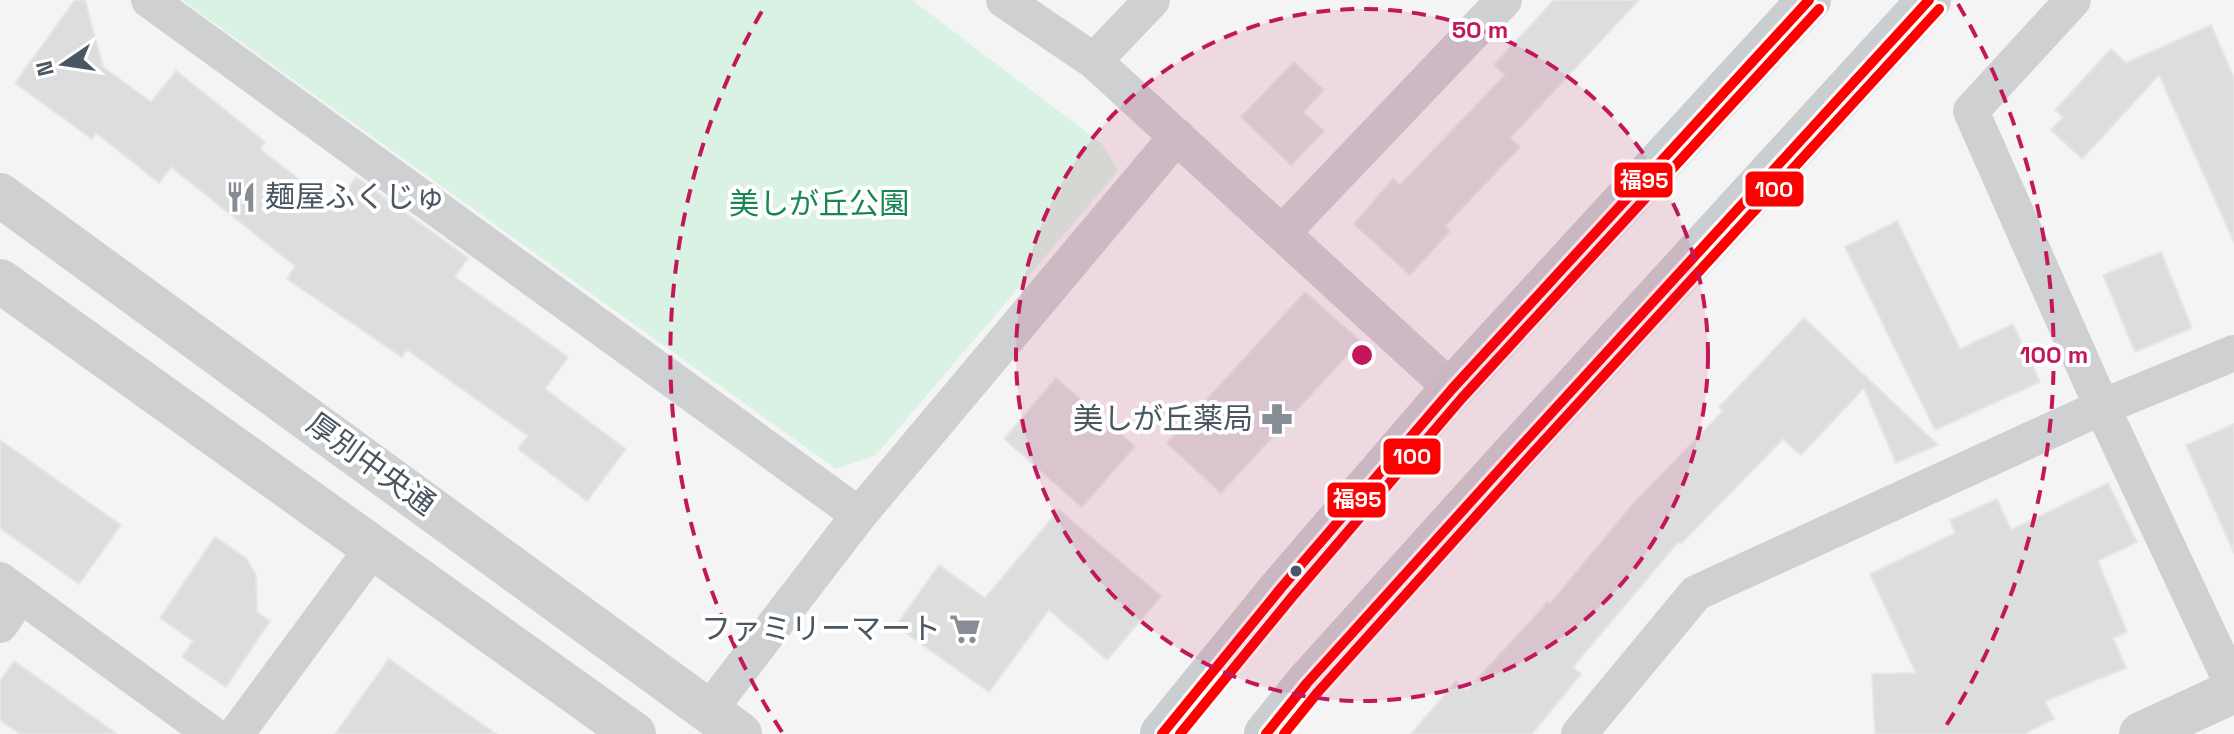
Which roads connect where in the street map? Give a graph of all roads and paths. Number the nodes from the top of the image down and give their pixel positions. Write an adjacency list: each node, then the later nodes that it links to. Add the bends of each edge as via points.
1 (149, 0): 16 (street)
2 (1004, 0): 8 (street)
3 (1152, 0): 8 (street)
4 (1504, 0): 11 (street)
5 (1809, 0): 14 (main road)
6 (1929, 0): 26 (main road, via 1470,502)
7 (2073, 0): 15 (street, via 1971,111)
8 (1094, 61): 9 (street)
9 (1177, 136): 11 (street); 16 (street)
10 (0, 195): 21 (street, 厚別中央通)
11 (1283, 232): 14 (street)
12 (0, 281): 17 (street)
13 (2234, 353): 15 (street)
14 (1452, 389): 25 (main road)
15 (2102, 407): 20 (street); 27 (street, via 1696,593)
16 (859, 515): 21 (street)
17 (373, 548): 23 (street); 24 (street)
18 (11, 588): 19 (street); 22 (street)
19 (0, 625)
20 (2234, 690): 28 (street)
21 (725, 722)
22 (212, 734)
23 (236, 734)
24 (634, 734)
25 (1162, 734)
26 (1266, 734)
27 (1579, 734)
28 (2141, 734)

